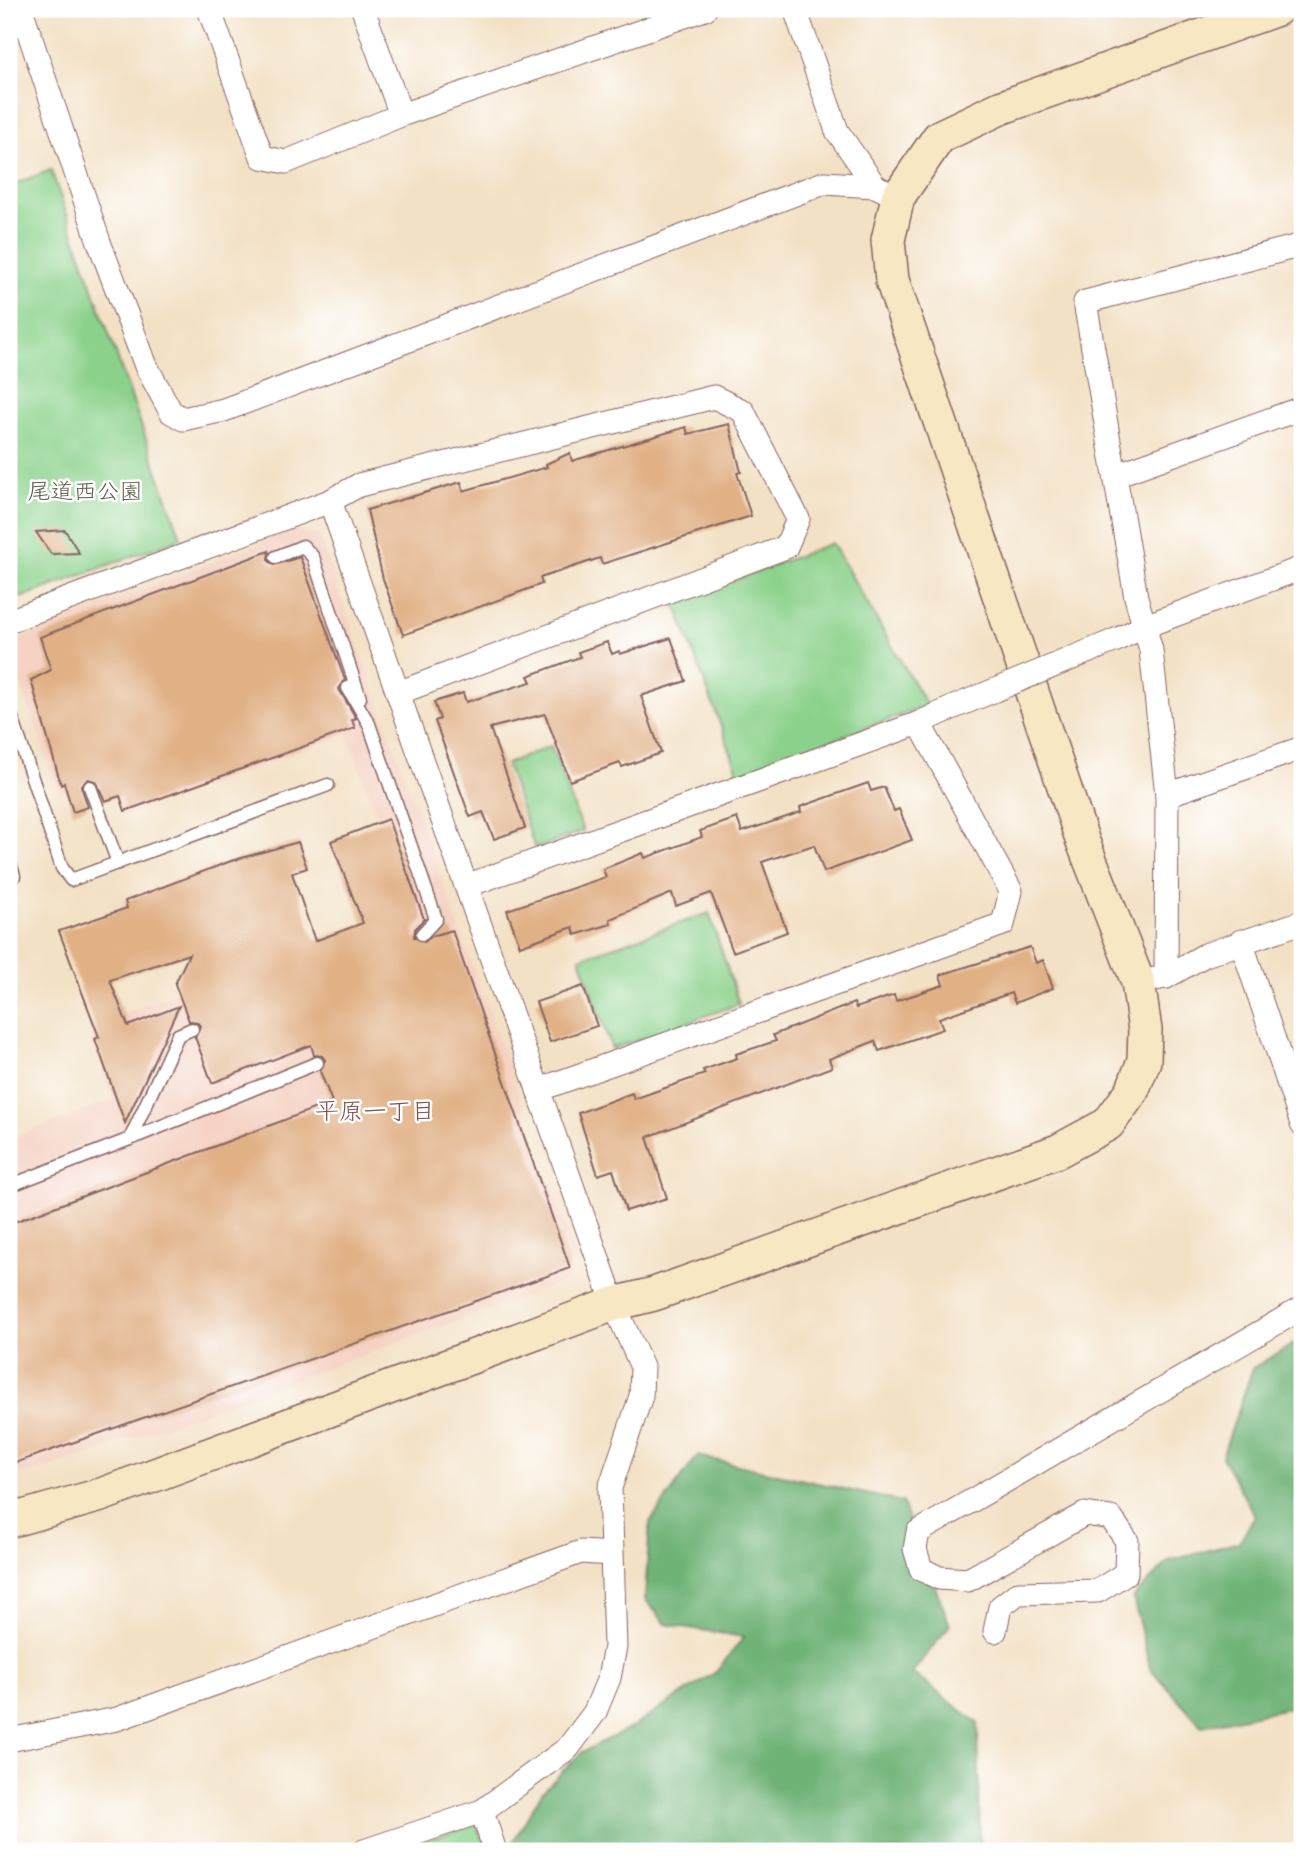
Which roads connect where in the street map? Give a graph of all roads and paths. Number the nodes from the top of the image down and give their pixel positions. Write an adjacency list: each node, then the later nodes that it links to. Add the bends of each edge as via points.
1 (21, 9): 10 (street, via 146,366 170,411 183,419 224,410 824,183)
2 (209, 9): 9 (street, via 262,157 286,162)
3 (363, 9): 9 (street)
4 (705, 9): 9 (street)
5 (795, 9): 10 (street, via 837,131)
6 (1277, 9): 8 (street)
7 (1302, 13): 8 (street)
8 (1224, 18): 10 (street, via 939,137)
9 (401, 115)
10 (887, 192): 35 (street, via 892,280 1083,842)
11 (1302, 245): 13 (street, via 1085,302)
12 (1302, 408): 13 (street)
13 (1116, 475): 18 (street)
14 (330, 501): 17 (street); 20 (street); 20 (street, via 359,485 715,397 743,411 798,519 786,547)
15 (276, 557): 23 (lane, via 303,546 313,557)
16 (1302, 568): 18 (street)
17 (9, 621)
18 (1145, 626): 22 (street, bridge); 27 (street)
19 (348, 688): 23 (lane)
20 (398, 694): 31 (street)
21 (9, 708): 29 (lane, via 62,868 71,880)
22 (919, 723): 31 (street); 38 (street, via 1011,891 1003,924)
23 (369, 724): 33 (lane, via 436,919)
24 (1302, 748): 27 (street)
25 (328, 785): 29 (lane)
26 (90, 787): 29 (lane)
27 (1167, 795): 35 (street)
28 (9, 860): 30 (lane, via 14,876)
29 (118, 863)
30 (9, 878)
31 (466, 886): 38 (street)
32 (1302, 922): 34 (street)
33 (422, 934)
34 (1241, 941): 35 (street); 39 (street)
35 (1152, 980): 42 (street, via 1144,1061 1132,1091 1108,1124 1058,1151 654,1294)
36 (192, 1029): 40 (lane, via 178,1035)
37 (317, 1063): 40 (lane)
38 (538, 1090): 42 (street)
39 (1302, 1124)
40 (130, 1139): 41 (lane)
41 (9, 1186)
42 (614, 1304): 44 (street, via 101,1495); 45 (street, via 642,1367 641,1396 610,1488)
43 (1302, 1308): 46 (street, via 918,1532 915,1549 921,1569 939,1578 968,1580 1085,1514 1111,1518 1127,1541 1126,1573 1098,1591 1018,1593 1000,1607)
44 (9, 1521)
45 (611, 1554): 47 (street, via 581,1552 117,1720); 48 (street, via 615,1647 595,1712 568,1748)
46 (995, 1631)
47 (9, 1740)
48 (482, 1811): 49 (street); 50 (street)
49 (364, 1851)
50 (495, 1851)

